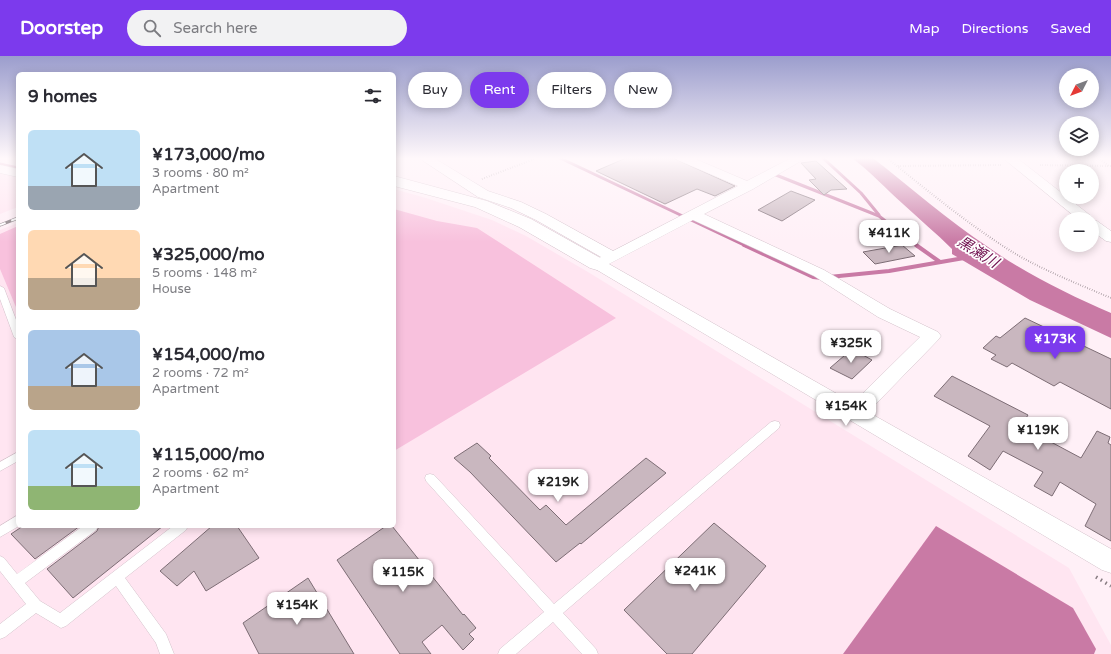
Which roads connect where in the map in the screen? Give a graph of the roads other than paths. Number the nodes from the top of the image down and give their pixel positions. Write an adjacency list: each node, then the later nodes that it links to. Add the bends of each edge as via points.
1 (413, 186): 9 (street, via 481,204)
2 (471, 186): 9 (street, via 483,194 541,217)
3 (749, 186): 6 (street)
4 (1044, 186): 5 (street)
5 (1077, 212)
6 (694, 215): 9 (street); 12 (street, via 819,273 884,313 932,336)
7 (1099, 229): 8 (street)
8 (1111, 238)
9 (605, 260): 12 (street)
10 (0, 288): 11 (lane)
11 (16, 332)
12 (855, 413): 22 (street)
13 (775, 425): 26 (lane)
14 (16, 457): 15 (lane)
15 (0, 467)
16 (430, 478): 26 (lane)
17 (16, 521): 20 (lane)
18 (89, 528): 24 (lane)
19 (179, 528): 23 (lane)
20 (0, 532)
21 (0, 562): 24 (lane)
22 (1111, 562)
23 (117, 577): 25 (lane, via 61,621); 28 (lane, via 161,639)
24 (16, 582): 25 (lane)
25 (35, 605): 27 (lane)
26 (554, 612): 29 (lane); 30 (lane)
27 (0, 632)
28 (167, 654)
29 (504, 654)
30 (591, 654)

